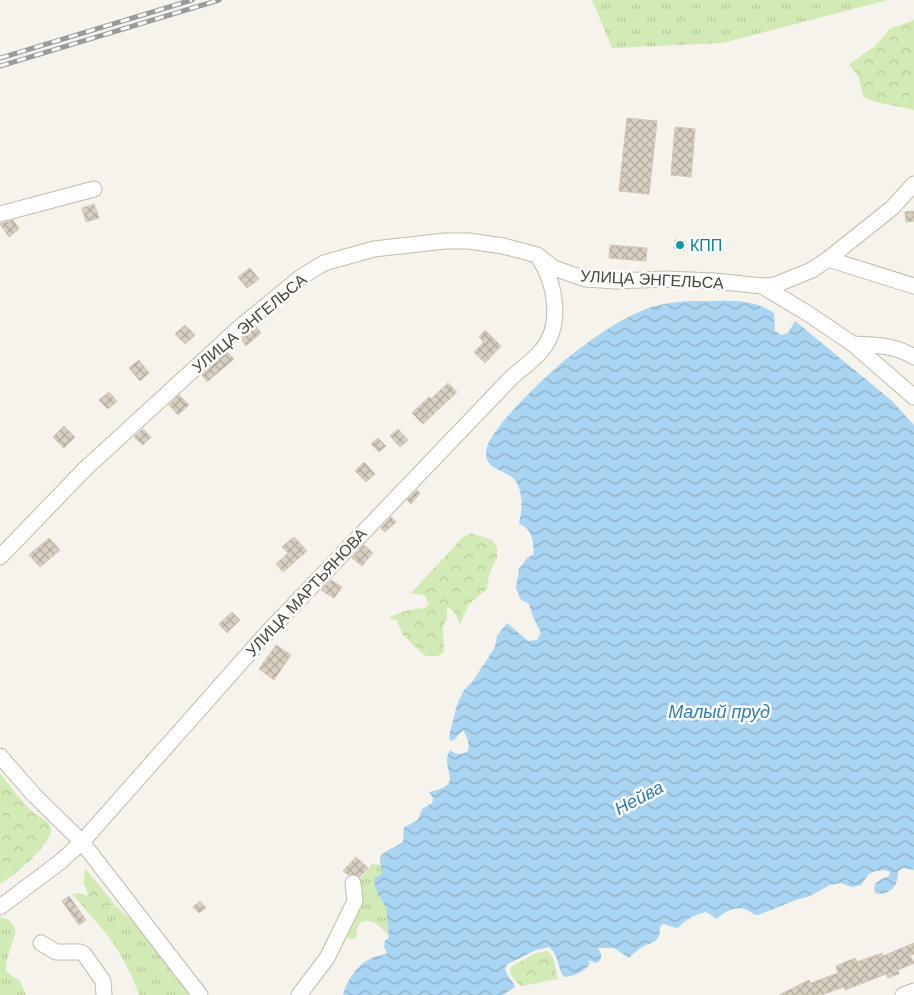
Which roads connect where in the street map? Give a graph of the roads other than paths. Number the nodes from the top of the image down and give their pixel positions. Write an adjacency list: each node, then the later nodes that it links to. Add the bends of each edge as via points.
1 (914, 184): 5 (street, УЛИЦА ЭНГЕЛЬСА, via 892,208)
2 (94, 189): 3 (street)
3 (0, 214)
4 (537, 255): 6 (street, УЛИЦА ЭНГЕЛЬСА, via 554,268 585,279 665,279); 11 (street, УЛИЦА ЭНГЕЛЬСА, via 504,246 445,241 374,249 324,264 301,278 240,327 86,468); 13 (street, УЛИЦА МАРТЬЯНОВА, via 546,269 554,305 551,335 542,351 512,378 267,633)
5 (828, 259): 6 (street, УЛИЦА ЭНГЕЛЬСА, via 786,282); 7 (street)
6 (762, 286): 8 (street)
7 (914, 286)
8 (853, 344): 9 (street, via 897,349); 10 (street)
9 (914, 357)
10 (914, 398)
11 (0, 557)
12 (0, 756): 13 (street)
13 (82, 842): 15 (street, УЛИЦА МАРТЬЯНОВА); 19 (street)
14 (352, 883): 20 (street, via 355,901 327,958)
15 (0, 907)
16 (41, 942): 18 (street, via 56,952 84,954 104,981)
17 (914, 991): 21 (street)
18 (104, 995)
19 (200, 995)
20 (299, 995)
21 (904, 995)

